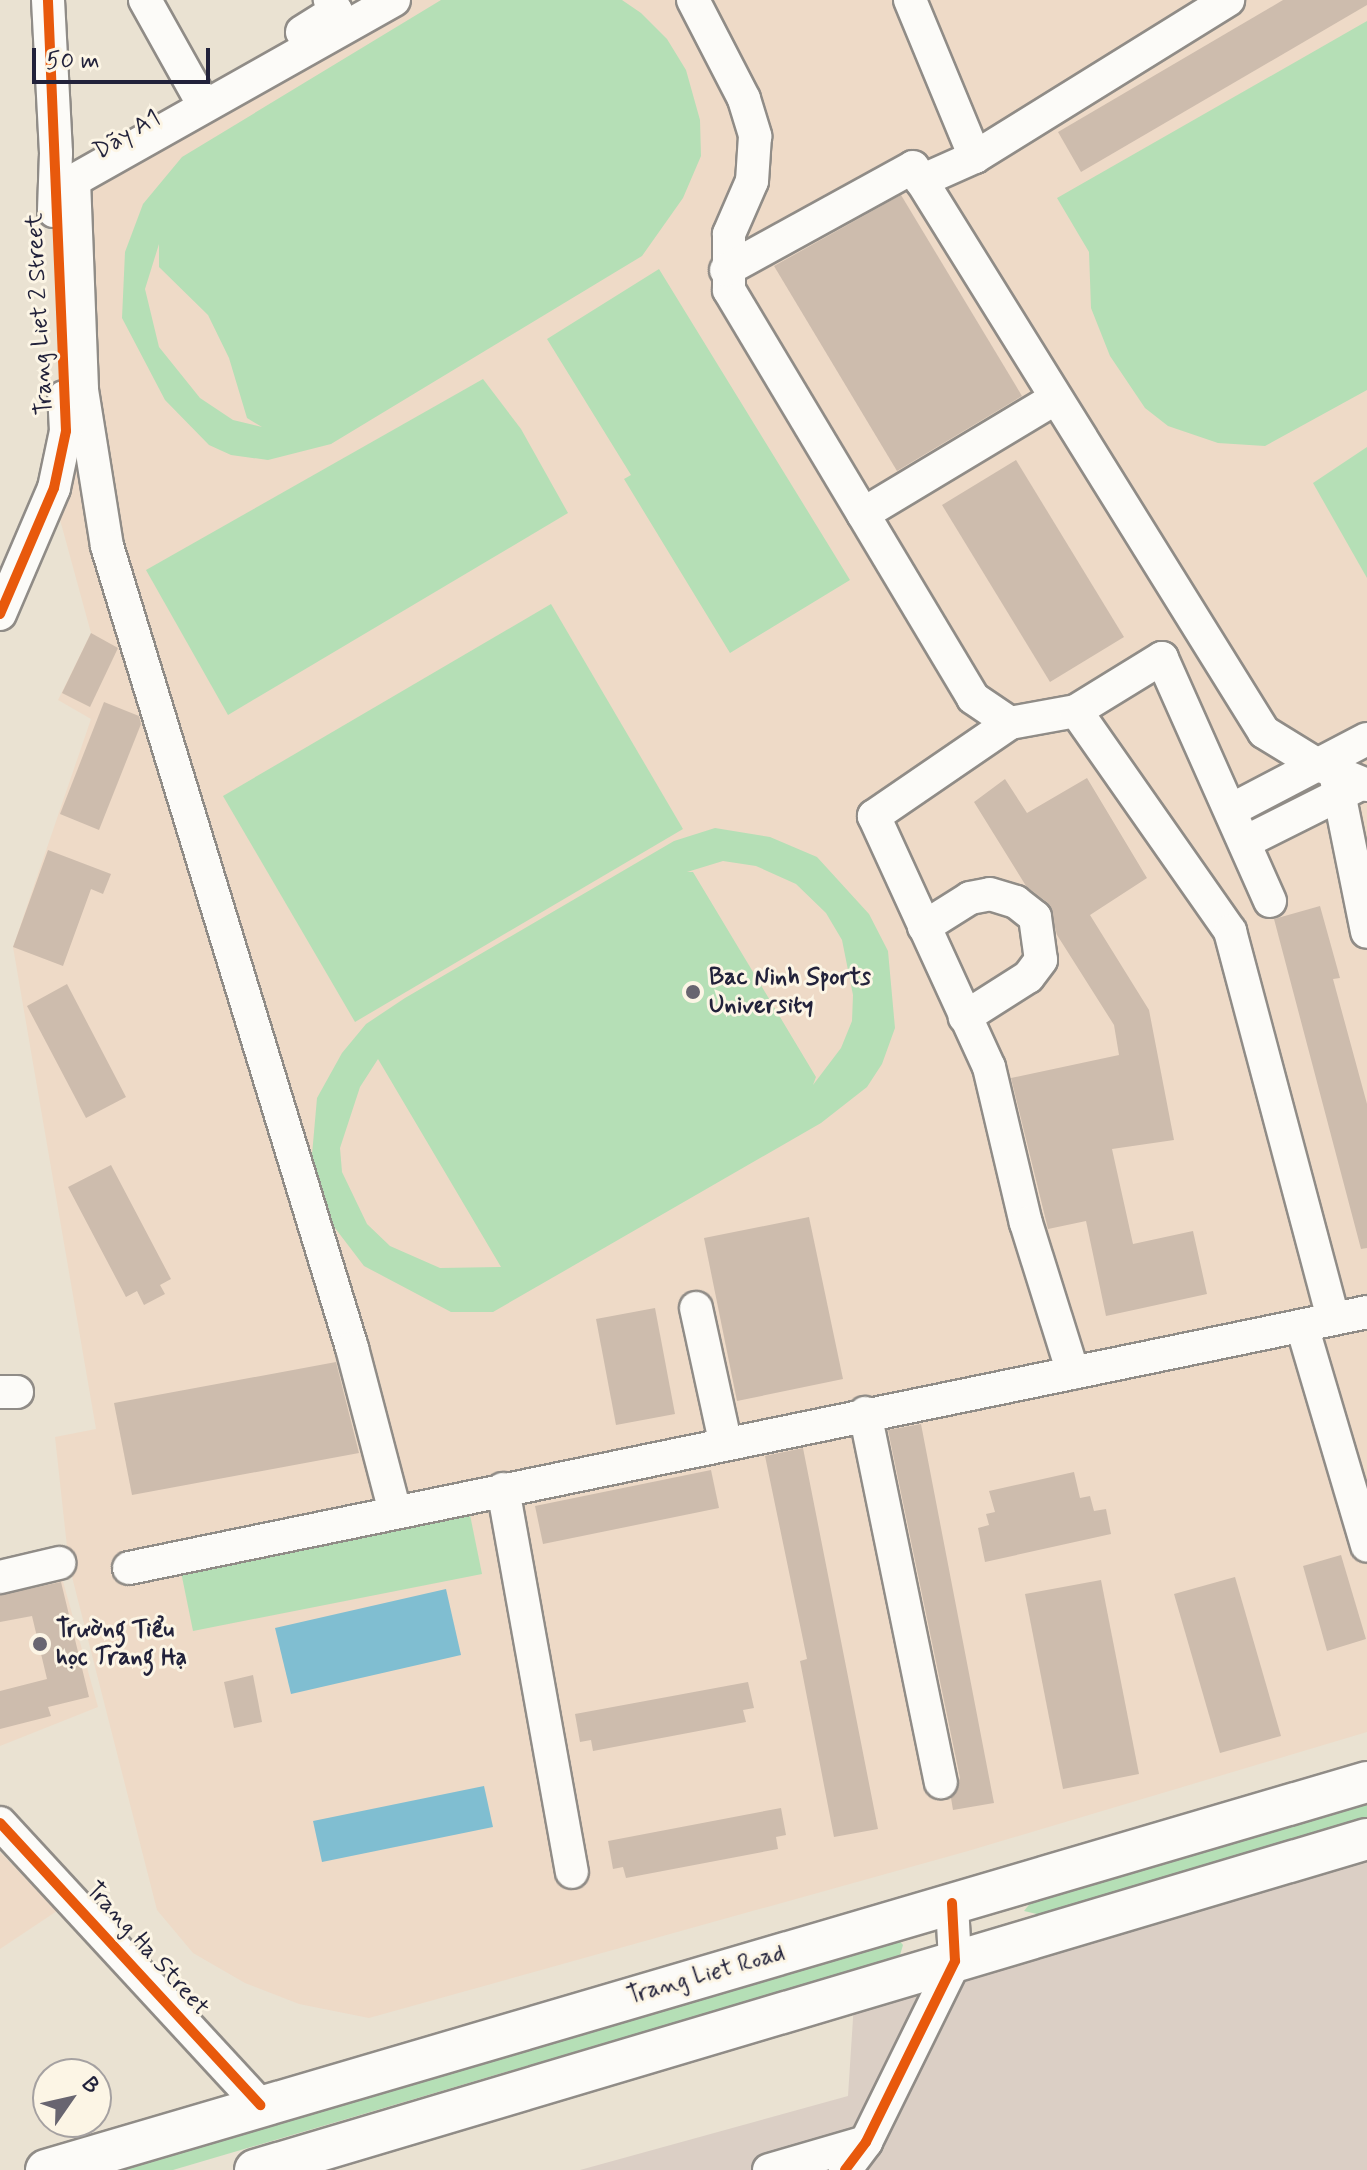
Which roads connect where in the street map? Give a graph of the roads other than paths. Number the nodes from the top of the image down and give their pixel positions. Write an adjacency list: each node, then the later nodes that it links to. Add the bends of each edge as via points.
1 (48, 0): 15 (street, Trang Liet 2 Street, via 66,431 54,488)
2 (60, 0): 9 (street, Dãy A1, via 76,166)
3 (145, 0): 9 (street)
4 (394, 0): 33 (street, via 74,180 82,390 107,546 352,1348)
5 (693, 0): 12 (street, via 744,99 755,136 752,181 729,234)
6 (910, 0): 10 (street)
7 (1228, 0): 10 (street)
8 (333, 6): 9 (street)
9 (197, 93)
10 (975, 157): 11 (street)
11 (921, 181): 12 (street, via 913,167); 13 (street)
12 (726, 270): 14 (street, via 729,290)
13 (1056, 398): 14 (street); 19 (street, via 1264,732)
14 (863, 514): 17 (street, via 973,698)
15 (0, 614)
16 (1076, 711): 17 (street); 20 (street, via 1162,658); 28 (street, via 1230,931)
17 (1010, 723): 23 (street, via 874,816)
18 (1363, 744): 19 (street)
19 (1343, 781): 20 (street); 21 (street); 24 (street)
20 (1233, 809): 21 (street)
21 (1245, 842): 22 (street)
22 (1270, 901)
23 (924, 927): 25 (street); 25 (street, via 970,898 990,894 1016,902 1035,917 1041,960 1028,977)
24 (1367, 932)
25 (965, 1017): 29 (street, via 989,1067 1026,1223)
26 (696, 1308): 31 (street)
27 (1367, 1312): 28 (street)
28 (1318, 1322): 29 (street); 34 (street)
29 (1073, 1373): 30 (street)
30 (865, 1413): 31 (street); 38 (street)
31 (725, 1441): 32 (street)
32 (503, 1489): 33 (street); 42 (street)
33 (395, 1512): 36 (street)
34 (1366, 1541)
35 (59, 1563): 37 (street)
36 (129, 1568)
37 (0, 1577)
38 (941, 1782)
39 (1367, 1782): 43 (main road, Trang Liet Road)
40 (0, 1823): 45 (street, Trang Ha Street)
41 (1367, 1839): 44 (main road)
42 (572, 1872)
43 (952, 1903): 44 (street); 45 (main road, Trang Liet Road)
44 (955, 1961): 46 (street); 48 (main road)
45 (260, 2105): 47 (main road, Trang Liet Road)
46 (866, 2142): 49 (street); 50 (street)
47 (46, 2170)
48 (255, 2170)
49 (769, 2170)
50 (845, 2170)

